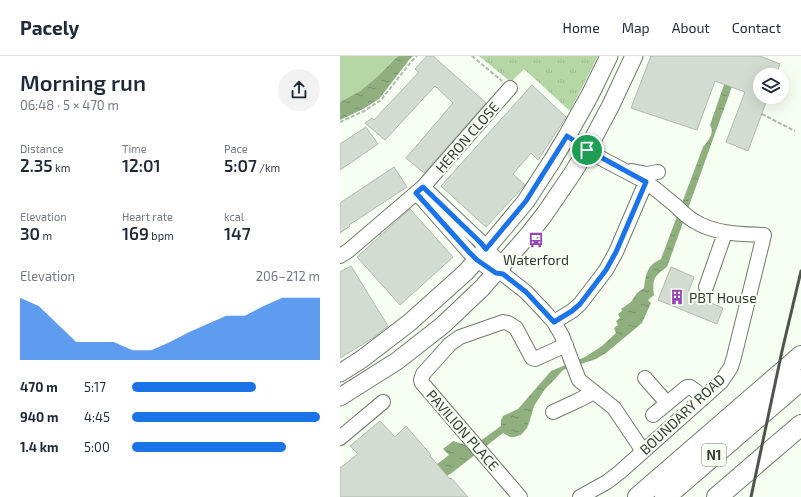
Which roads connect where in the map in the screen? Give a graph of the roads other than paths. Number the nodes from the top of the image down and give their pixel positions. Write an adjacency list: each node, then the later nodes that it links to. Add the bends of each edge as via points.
1 (609, 56): 4 (main road)
2 (634, 56): 5 (main road)
3 (510, 88): 9 (street, HERON CLOSE)
4 (567, 136): 5 (street); 11 (main road, via 526,201)
5 (587, 150): 6 (street); 13 (main road, via 544,215)
6 (622, 169): 7 (street, via 647,174); 8 (street)
7 (658, 172)
8 (646, 182): 10 (street, via 688,217 701,225); 15 (street, via 611,263 580,304)
9 (420, 190): 11 (street, via 480,242); 12 (street, HERON CLOSE)
10 (725, 233): 14 (street); 24 (street, BOUNDARY ROAD, via 764,235 731,367 721,382)
11 (482, 255): 13 (street); 18 (main road, via 409,323)
12 (340, 256)
13 (500, 271): 15 (street, via 526,292); 22 (main road, via 442,326 397,361)
14 (706, 287)
15 (554, 322): 17 (street)
16 (801, 356): 23 (highway)
17 (570, 357): 21 (street, via 579,380); 32 (street, PAVILION PLACE, via 532,358 516,328 508,322 503,322 460,337 450,344 423,374 422,383)
18 (340, 373)
19 (645, 378): 26 (street)
20 (801, 380): 36 (highway, N1)
21 (594, 392): 27 (street); 31 (street, via 614,408)
22 (340, 397)
23 (754, 397): 34 (highway); 35 (highway)
24 (704, 398): 26 (street, via 687,387); 31 (street, BOUNDARY ROAD)
25 (383, 402): 30 (street)
26 (667, 403): 28 (street)
27 (553, 412)
28 (653, 416)
29 (801, 425): 37 (highway, N1)
30 (340, 438)
31 (643, 451): 33 (street, BOUNDARY ROAD, via 607,482)
32 (520, 497)
33 (580, 497)
34 (632, 497)
35 (638, 497)
36 (665, 497)
37 (717, 497)

